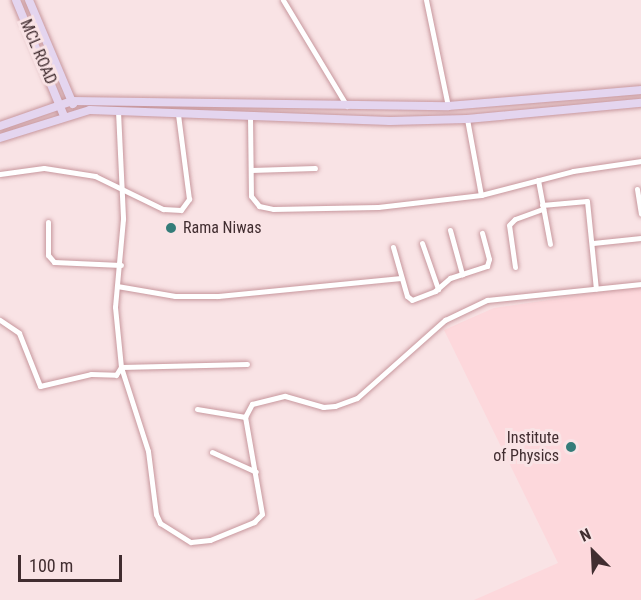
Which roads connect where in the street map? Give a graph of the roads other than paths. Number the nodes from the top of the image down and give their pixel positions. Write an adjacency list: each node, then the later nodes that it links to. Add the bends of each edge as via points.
1 (16, 0): 8 (main road, MCL ROAD)
2 (29, 0): 6 (main road, MCL ROAD)
3 (283, 0): 10 (street)
4 (426, 0): 9 (street)
5 (641, 90): 9 (main road)
6 (72, 101): 8 (main road); 10 (main road); 13 (main road, MCL ROAD)
7 (641, 103): 17 (main road)
8 (60, 104): 15 (main road, MCL ROAD); 19 (main road)
9 (448, 106): 11 (main road)
10 (348, 107): 11 (main road)
11 (387, 107): 18 (main road)
12 (118, 111): 13 (main road); 14 (main road); 26 (street)
13 (76, 113): 15 (main road)
14 (178, 114): 16 (main road); 26 (street, via 188,205 181,210 163,210)
15 (64, 116): 20 (main road)
16 (250, 116): 18 (main road); 23 (street)
17 (466, 119): 18 (main road); 28 (street)
18 (386, 121)
19 (0, 126)
20 (0, 138)
21 (641, 161): 25 (street)
22 (315, 168): 23 (street)
23 (251, 170): 28 (street, via 254,202 273,209 378,207)
24 (0, 174): 26 (street, via 44,168 95,176)
25 (538, 180): 28 (street); 29 (street)
26 (121, 188): 39 (street)
27 (638, 189): 30 (street)
28 (481, 195)
29 (542, 207): 36 (street, via 587,201); 37 (street); 40 (street, via 509,225)
30 (641, 214)
31 (48, 222): 39 (street, via 48,255 54,262)
32 (450, 230): 41 (street)
33 (483, 233): 41 (street, via 489,263)
34 (641, 238): 36 (street)
35 (422, 243): 45 (street)
36 (593, 243): 46 (street)
37 (550, 244)
38 (393, 247): 42 (street)
39 (121, 265): 44 (street)
40 (515, 267)
41 (462, 274): 45 (street)
42 (401, 278): 44 (street, via 218,296 175,296); 45 (street, via 409,298)
43 (641, 284): 46 (street)
44 (117, 286): 49 (street, via 115,307)
45 (438, 289)
46 (596, 289): 51 (street, via 487,300 445,320 357,398 323,407 285,396 268,398 252,404)
47 (0, 320): 49 (street, via 19,333 40,386 91,374 116,375)
48 (247, 364): 49 (street)
49 (121, 367): 53 (street, via 146,443 160,523 183,539 197,543 254,522 262,514 263,506)
50 (197, 409): 51 (street)
51 (245, 417): 53 (street)
52 (212, 452): 53 (street)
53 (256, 472)

